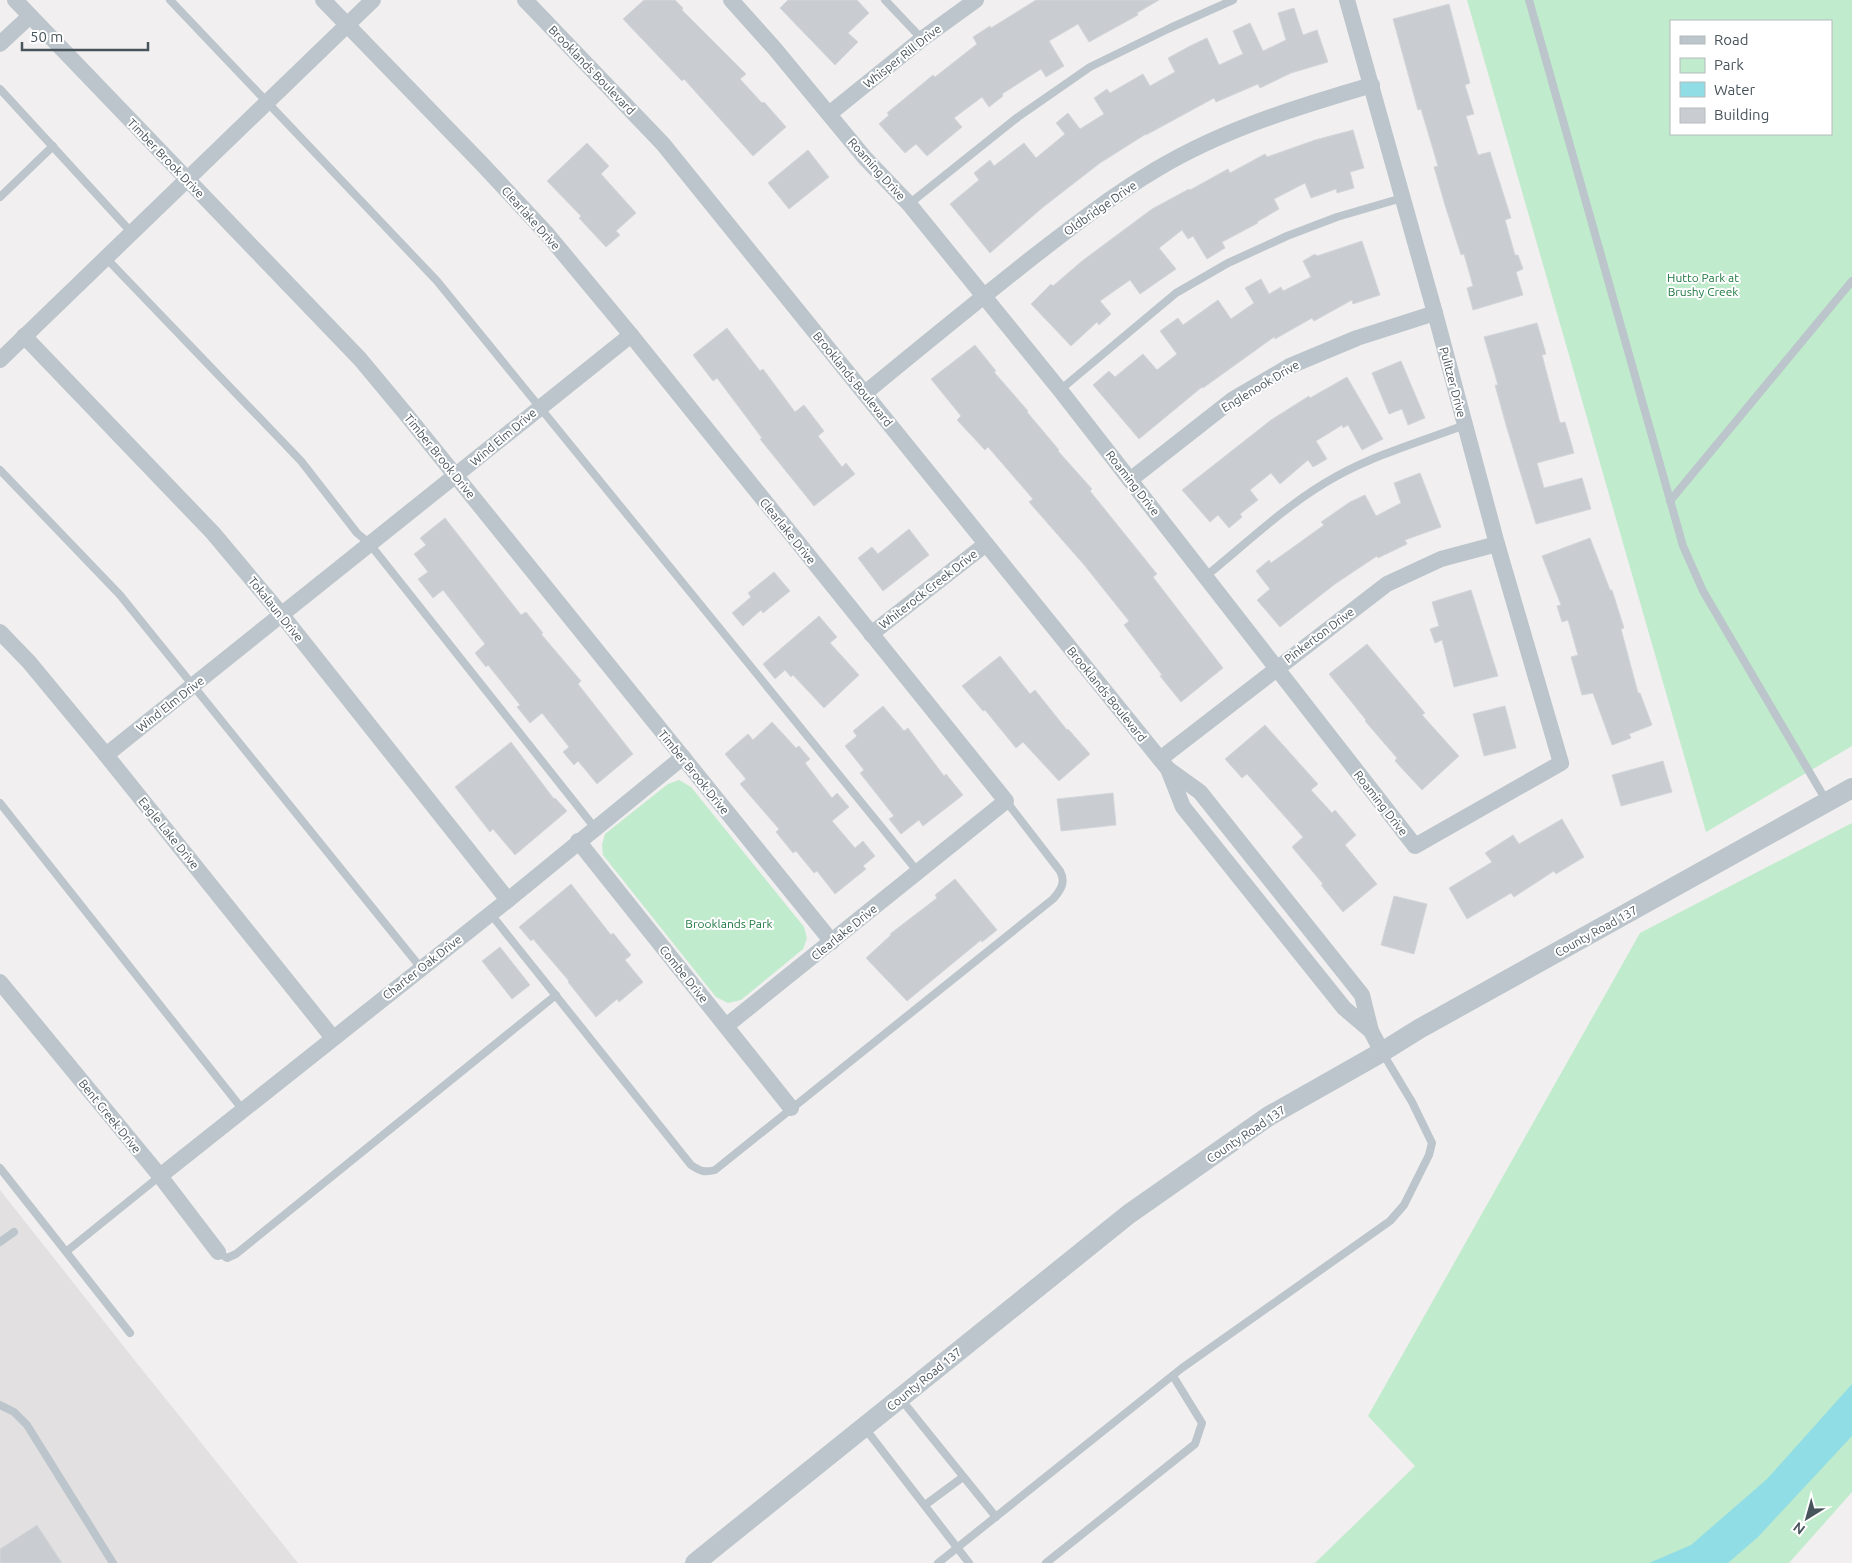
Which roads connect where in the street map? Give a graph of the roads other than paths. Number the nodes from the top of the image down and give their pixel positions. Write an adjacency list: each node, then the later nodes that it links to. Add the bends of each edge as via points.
1 (15, 0): 12 (street, Timber Brook Drive)
2 (170, 0): 18 (lane)
3 (323, 0): 13 (street, Clearlake Drive)
4 (373, 0): 13 (street)
5 (525, 0): 34 (street, Brooklands Boulevard, via 663,144)
6 (730, 0): 19 (street, Roaming Drive)
7 (885, 0): 14 (lane)
8 (976, 0): 14 (street, Whisper Rill Drive)
9 (1232, 0): 24 (lane, via 1090,67 1018,117)
10 (1347, 0): 16 (street, Pulitzer Drive)
11 (1529, 0): 40 (lane)
12 (30, 16): 15 (street); 21 (street, Timber Brook Drive)
13 (346, 25): 18 (street); 30 (street, Clearlake Drive, via 548,235)
14 (922, 39): 19 (street, Whisper Rill Drive)
15 (0, 44)
16 (1372, 85): 23 (street, Pulitzer Drive); 28 (street, Oldbridge Drive, via 1285,110 1216,138 1157,169 1087,215)
17 (0, 89): 20 (lane)
18 (267, 102): 21 (street); 35 (lane, via 437,281)
19 (829, 114): 24 (street, Roaming Drive)
20 (52, 146): 22 (lane); 25 (lane)
21 (186, 179): 25 (street); 38 (street, Timber Brook Drive, via 360,359)
22 (0, 197)
23 (1402, 198): 29 (street, Pulitzer Drive); 33 (lane, via 1337,217 1228,263 1176,293)
24 (909, 204): 28 (street, Roaming Drive)
25 (132, 233): 26 (street)
26 (106, 258): 31 (street); 41 (lane, via 301,461)
27 (1852, 281): 40 (lane)
28 (983, 296): 33 (street, Roaming Drive); 34 (street, Oldbridge Drive)
29 (1435, 314): 36 (street, Pulitzer Drive); 39 (street, Englenook Drive, via 1357,338 1290,366 1232,400)
30 (631, 335): 35 (street, Wind Elm Drive); 47 (street, Clearlake Drive)
31 (24, 336): 32 (street); 45 (street, Tokalaun Drive, via 213,534)
32 (0, 360)
33 (1060, 390): 39 (street, Roaming Drive)
34 (865, 393): 42 (street, Brooklands Boulevard)
35 (540, 406): 38 (street, Wind Elm Drive); 60 (lane)
36 (1465, 426): 43 (street, Pulitzer Drive); 44 (lane, via 1384,454 1336,476 1294,504)
37 (0, 470): 49 (lane, via 120,595)
38 (456, 476): 41 (street, Wind Elm Drive); 51 (street, Timber Brook Drive)
39 (1130, 480): 44 (street, Roaming Drive)
40 (1670, 501): 56 (lane, via 1683,546 1703,591)
41 (369, 543): 45 (street, Wind Elm Drive); 58 (lane)
42 (986, 544): 47 (street, Whiterock Creek Drive); 53 (street, Brooklands Boulevard)
43 (1497, 544): 48 (street, Pinkerton Drive, via 1441,559 1387,584); 52 (street, Pulitzer Drive)
44 (1206, 576): 48 (street, Roaming Drive)
45 (281, 614): 49 (street, Wind Elm Drive); 61 (street, Tokalaun Drive)
46 (0, 632): 50 (street, Eagle Lake Drive)
47 (871, 634): 55 (street, Clearlake Drive)
48 (1276, 668): 52 (street, Roaming Drive, via 1415,846); 53 (street, Pinkerton Drive)
49 (193, 686): 50 (street, Wind Elm Drive); 64 (lane)
50 (106, 754): 69 (street, Eagle Lake Drive)
51 (683, 757): 58 (street, Charter Oak Drive); 63 (street, Timber Brook Drive)
52 (1561, 763)
53 (1164, 764): 68 (street, Brooklands Boulevard, via 1184,807 1344,1008); 68 (street, Brooklands Boulevard, via 1200,792 1362,995)
54 (1852, 788): 56 (street, County Road 137)
55 (1006, 801): 60 (street, Clearlake Drive); 71 (lane, via 1060,871 1063,877 1060,891)
56 (1827, 802): 70 (street, County Road 137)
57 (0, 803): 72 (lane)
58 (594, 828): 59 (street, Charter Oak Drive)
59 (578, 841): 61 (street, Charter Oak Drive); 67 (street, Combe Drive)
60 (918, 872): 63 (street, Clearlake Drive)
61 (508, 900): 62 (street, Charter Oak Drive)
62 (490, 913): 64 (street, Charter Oak Drive); 66 (lane)
63 (832, 942): 67 (street, Clearlake Drive)
64 (421, 968): 69 (street, Charter Oak Drive)
65 (0, 982): 74 (street, Bent Creek Drive)
66 (556, 995): 71 (lane, via 691,1165 700,1171 715,1170); 78 (lane, via 236,1254 227,1258)
67 (726, 1026): 71 (street, Combe Drive)
68 (1371, 1031): 70 (street, Brooklands Boulevard)
69 (333, 1038): 72 (street, Charter Oak Drive)
70 (1382, 1052): 80 (lane, via 1432,1143 1429,1156 1404,1205 1390,1221); 81 (street, County Road 137, via 1269,1116 1129,1214)
71 (791, 1108)
72 (244, 1110): 74 (street, Charter Oak Drive)
73 (0, 1168): 77 (lane)
74 (160, 1176): 77 (lane); 78 (street, Bent Creek Drive)
75 (14, 1232): 76 (lane)
76 (0, 1242)
77 (67, 1251): 79 (lane)
78 (218, 1252)
79 (130, 1333)
80 (1173, 1376): 86 (lane); 92 (lane, via 1202,1423 1195,1444)
81 (900, 1398): 83 (street, County Road 137); 84 (lane)
82 (0, 1405): 88 (lane, via 14,1412 27,1425)
83 (864, 1427): 85 (lane); 89 (street, County Road 137)
84 (963, 1477): 85 (lane); 86 (lane)
85 (925, 1505): 87 (lane)
86 (996, 1517): 87 (lane)
87 (958, 1547): 90 (lane); 91 (lane)
88 (114, 1563)
89 (695, 1563)
90 (938, 1563)
91 (969, 1563)
92 (1046, 1563)

